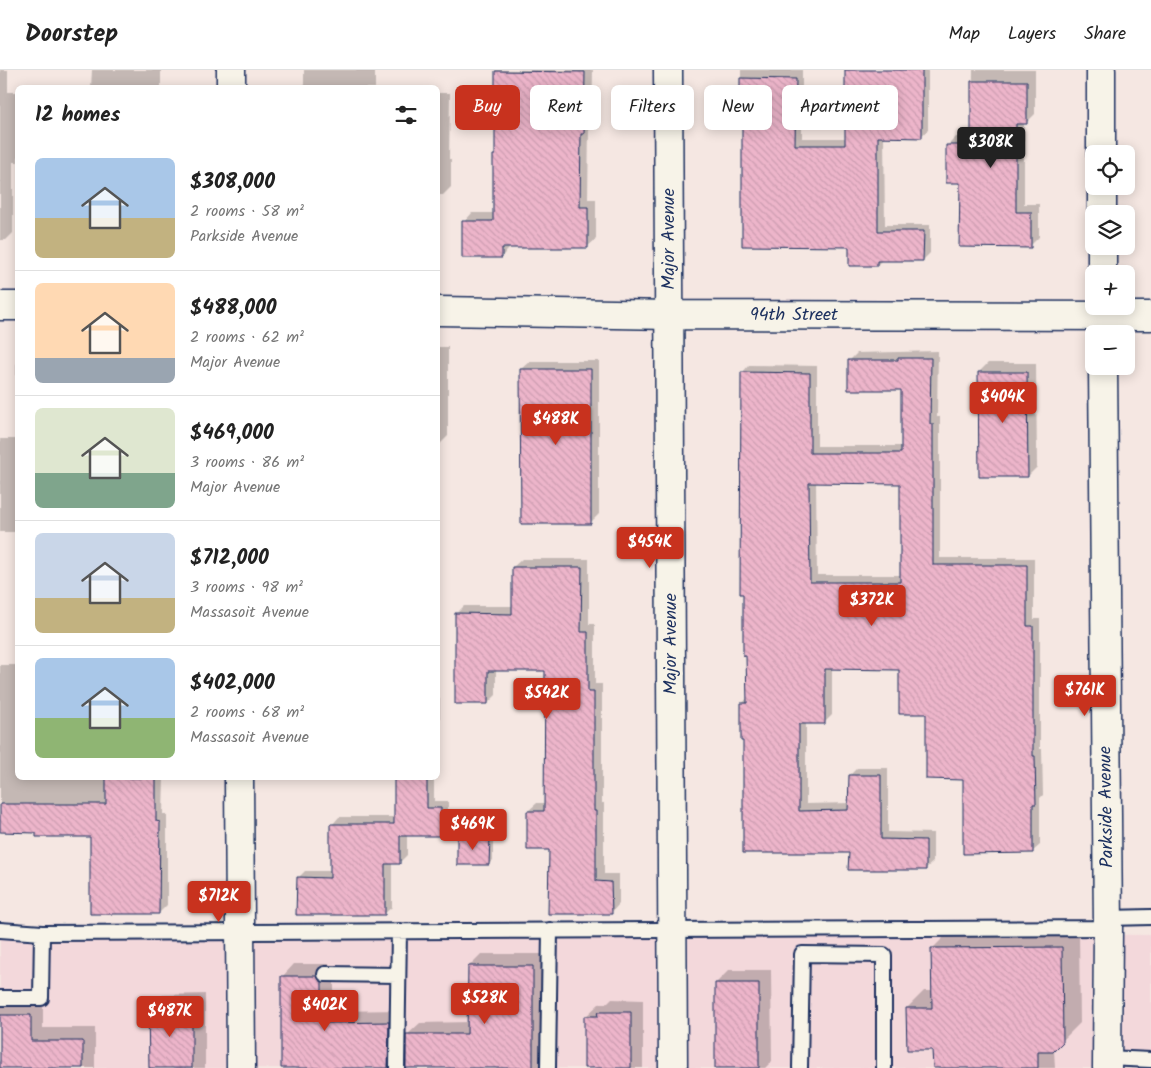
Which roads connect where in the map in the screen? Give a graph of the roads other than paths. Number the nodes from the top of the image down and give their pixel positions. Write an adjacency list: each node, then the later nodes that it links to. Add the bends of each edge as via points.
1 (231, 70): 4 (street)
2 (668, 70): 9 (street, Major Avenue)
3 (1101, 70): 5 (street)
4 (231, 85)
5 (1102, 145)
6 (0, 306): 7 (street)
7 (15, 306)
8 (440, 311): 9 (street, 94th Street)
9 (670, 315): 11 (street, 94th Street); 18 (street, Major Avenue)
10 (1151, 316): 11 (street, 94th Street)
11 (1102, 319)
12 (1103, 375): 15 (street, Parkside Avenue)
13 (239, 780): 20 (street)
14 (1151, 917): 15 (lane)
15 (1108, 923): 18 (lane); 26 (street, Parkside Avenue)
16 (0, 930): 21 (lane)
17 (550, 930): 18 (lane); 19 (lane); 29 (lane)
18 (672, 930): 30 (street, Major Avenue)
19 (399, 931): 20 (lane); 23 (lane)
20 (241, 932): 21 (lane); 27 (street)
21 (42, 933): 24 (lane, via 42,998)
22 (325, 974): 23 (lane)
23 (398, 976): 28 (lane)
24 (0, 998)
25 (1151, 1060): 26 (lane)
26 (1107, 1063)
27 (241, 1068)
28 (397, 1068)
29 (548, 1068)
30 (673, 1068)
31 (800, 1068): 32 (lane, via 802,954 884,954)
32 (884, 1068)

